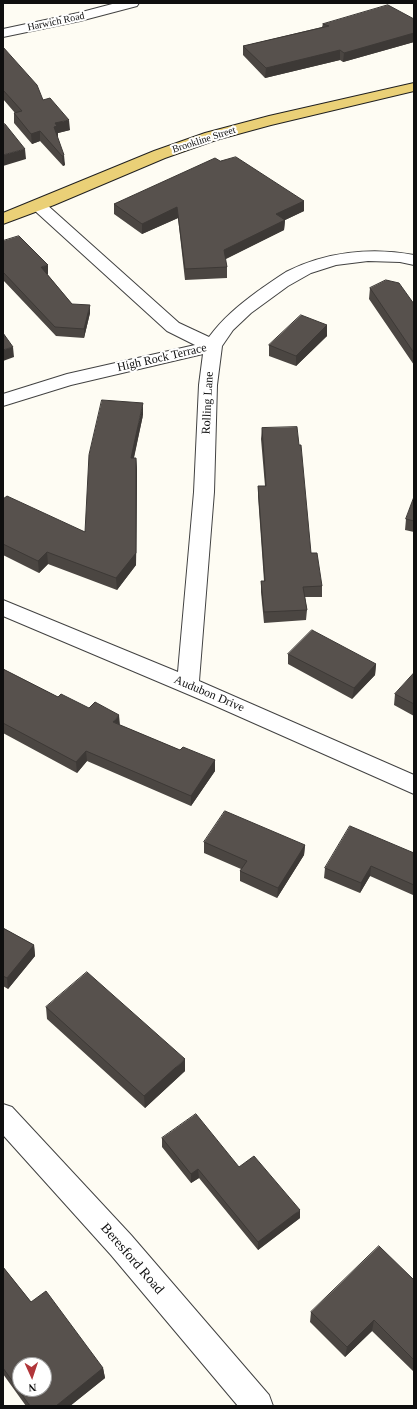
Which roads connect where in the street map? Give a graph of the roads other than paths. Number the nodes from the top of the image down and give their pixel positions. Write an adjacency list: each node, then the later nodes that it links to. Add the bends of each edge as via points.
1 (132, 3): 2 (street, Harwich Road)
2 (3, 33)
3 (414, 87): 4 (main road, Brookline Street, via 264,121 182,146)
4 (40, 206): 5 (main road, Brookline Street); 7 (street, via 173,327)
5 (3, 220)
6 (414, 260): 7 (street, High Rock Terrace, via 400,256 368,257 319,264 292,276 251,303 227,325)
7 (212, 346): 8 (street, High Rock Terrace, via 67,380); 10 (street, Rolling Lane, via 204,492)
8 (3, 400)
9 (3, 607): 10 (street, Audubon Drive)
10 (188, 684): 11 (street, Audubon Drive)
11 (414, 785)
12 (3, 1116): 13 (street, Beresford Road, via 121,1245)
13 (258, 1406)

